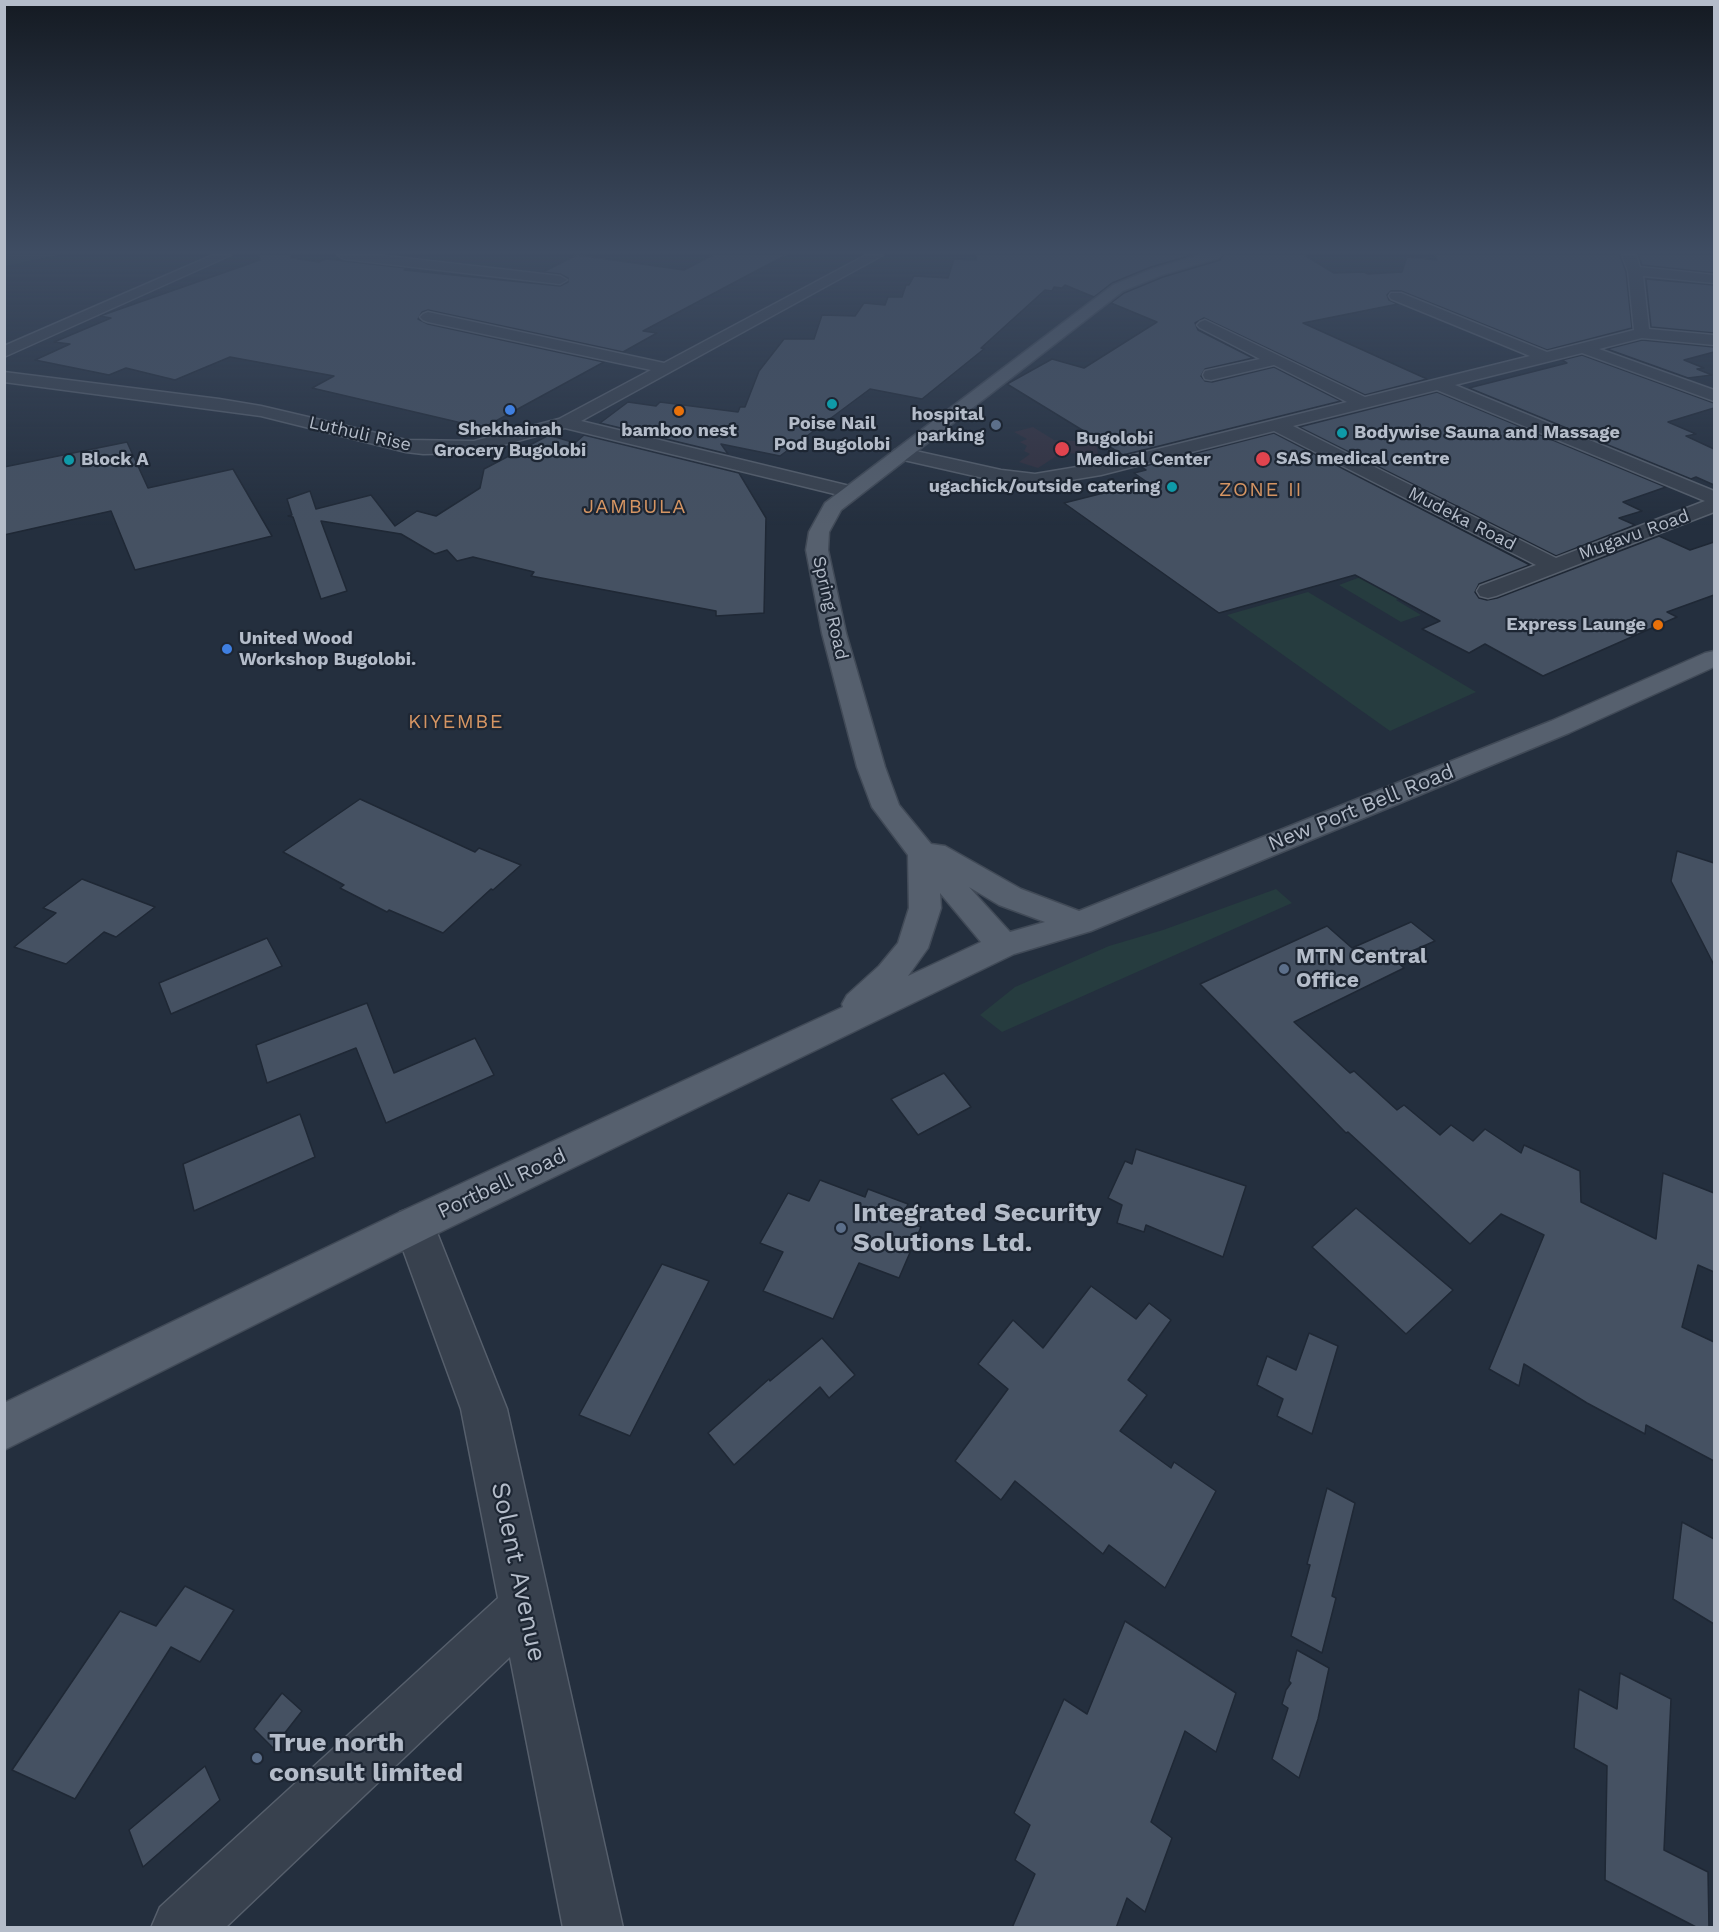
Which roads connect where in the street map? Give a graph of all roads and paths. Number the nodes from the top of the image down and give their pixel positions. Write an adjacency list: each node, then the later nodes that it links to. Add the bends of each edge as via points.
1 (20, 345): 9 (street)
2 (559, 345): 12 (street)
3 (708, 345): 12 (street)
4 (1042, 345): 22 (main road, Spring Road)
5 (1246, 345): 11 (street)
6 (1516, 345): 10 (street)
7 (1588, 345): 8 (street)
8 (1580, 347): 10 (street); 18 (street)
9 (4, 352)
10 (1545, 357): 16 (street)
11 (1275, 360): 13 (street); 19 (street)
12 (666, 368): 20 (street)
13 (1211, 375)
14 (4, 377): 15 (street, Luthuli Rise)
15 (34, 381): 17 (street); 20 (street, Luthuli Rise, via 241,407 423,448 474,447)
16 (1440, 385): 19 (street); 24 (street)
17 (4, 393)
18 (1714, 396)
19 (1365, 404): 21 (street)
20 (565, 423): 23 (street, Luthuli Rise)
21 (1276, 425): 22 (street, via 1101,469 1035,480); 26 (street, Mudeka Road)
22 (902, 454): 23 (main road, Spring Road)
23 (850, 492): 29 (main road, Spring Road, via 824,519 817,550 819,566 871,767 886,807)
24 (1714, 498)
25 (1714, 505): 26 (street, Mugavu Road)
26 (1553, 565): 27 (street, Mudeka Road)
27 (1488, 591)
28 (1712, 661): 30 (main road, New Port Bell Road)
29 (916, 846): 30 (main road, via 1010,897); 31 (main road, Spring Road); 32 (main road, via 925,908 912,948 891,975)
30 (1080, 923): 31 (main road, New Port Bell Road)
31 (1003, 946): 32 (main road, Portbell Road)
32 (836, 1026): 33 (main road, Portbell Road)
33 (414, 1225): 34 (main road, Portbell Road); 35 (street, Solent Avenue, via 484,1408)
34 (4, 1427)
35 (525, 1607): 36 (street); 37 (street, Solent Avenue)
36 (181, 1928)
37 (593, 1928)

